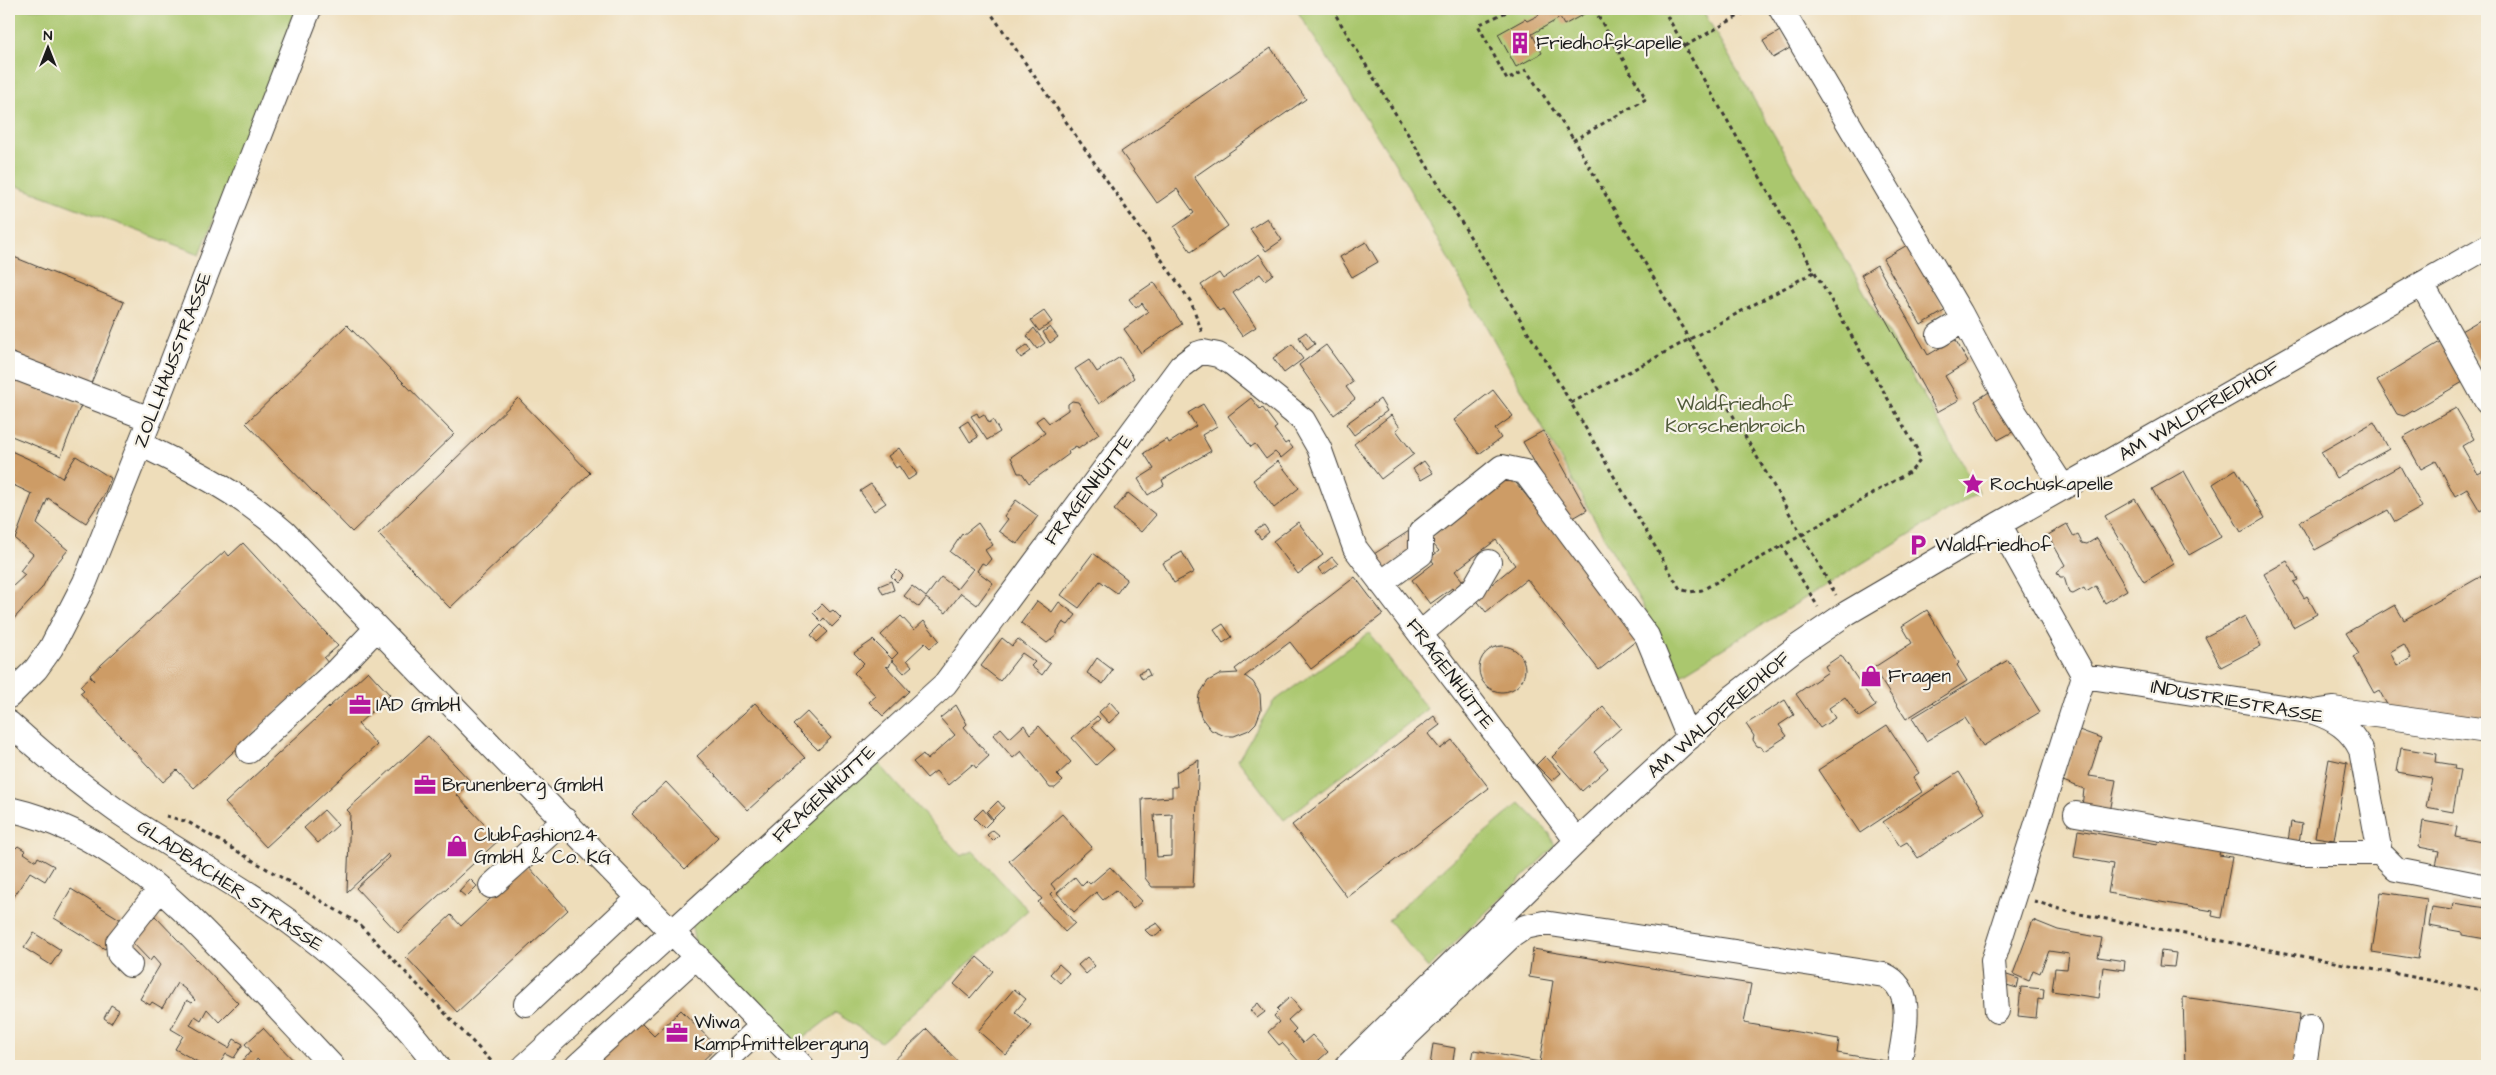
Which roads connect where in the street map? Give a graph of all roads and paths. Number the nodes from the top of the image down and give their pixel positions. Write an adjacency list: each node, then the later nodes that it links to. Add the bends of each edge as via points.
1 (309, 9): 21 (street, ZOLLHAUSSTRASSE)
2 (988, 9): 17 (path, via 1191,302 1201,327)
3 (1332, 9): 20 (path)
4 (1513, 9): 10 (path, via 1478,25 1507,80 1526,70)
5 (1594, 9): 10 (path, via 1646,99)
6 (1663, 9): 9 (path)
7 (1751, 9): 9 (path)
8 (1781, 9): 14 (street)
9 (1685, 46): 12 (path)
10 (1574, 140): 16 (path)
11 (2487, 247): 13 (street, AM WALDFRIEDHOF)
12 (1816, 271): 16 (path); 25 (path, via 1915,442 1919,457 1916,466 1906,474)
13 (2422, 284): 19 (street); 23 (street, AM WALDFRIEDHOF)
14 (1964, 320): 15 (street); 23 (street, via 2008,402)
15 (1939, 335)
16 (1689, 339): 20 (path); 25 (path)
17 (1204, 352): 28 (street, FRAGENHÜTTE, via 1232,363 1296,413 1309,428 1320,448 1356,548); 50 (street, FRAGENHÜTTE, via 1181,366 945,684)
18 (9, 365): 21 (street)
19 (2487, 402)
20 (1571, 403): 26 (path, via 1682,590 1702,590)
21 (150, 419): 22 (street, ZOLLHAUSSTRASSE)
22 (140, 444): 30 (street, via 221,484 265,515); 33 (street, ZOLLHAUSSTRASSE, via 85,582 60,634 36,669)
23 (2063, 487): 24 (street, AM WALDFRIEDHOF)
24 (1999, 524): 29 (street, AM WALDFRIEDHOF); 32 (street)
25 (1802, 535): 26 (path); 29 (path)
26 (1782, 546): 29 (path)
27 (1490, 562): 31 (street, via 1474,588)
28 (1376, 575): 31 (street, FRAGENHÜTTE); 37 (street, via 1421,554 1421,532 1502,467 1525,472 1647,636)
29 (1838, 619): 37 (street, AM WALDFRIEDHOF, via 1750,682)
30 (377, 628): 38 (street); 41 (street)
31 (1420, 634): 43 (street, FRAGENHÜTTE)
32 (2084, 676): 34 (street, INDUSTRIESTRASSE); 48 (street)
33 (9, 696)
34 (2314, 712): 36 (street, via 2333,709); 44 (street, INDUSTRIESTRASSE, via 2340,724 2357,743 2364,762)
35 (9, 722): 42 (street, GLADBACHER STRASSE, via 85,787)
36 (2487, 731)
37 (1689, 738): 43 (street, AM WALDFRIEDHOF)
38 (249, 752)
39 (9, 808): 47 (street, GLADBACHER STRASSE, via 51,821 93,841)
40 (2076, 814): 44 (street, via 2298,853)
41 (565, 820): 45 (street); 49 (street)
42 (147, 831): 60 (street, GLADBACHER STRASSE, via 270,908 332,954 380,998); 61 (path, via 158,819 167,816 188,822 358,923)
43 (1577, 841): 65 (street, AM WALDFRIEDHOF)
44 (2380, 852): 46 (street, via 2396,869)
45 (491, 886)
46 (2487, 887)
47 (160, 889): 52 (street, via 118,942 119,954); 59 (street, GLADBACHER STRASSE, via 192,918)
48 (2015, 894): 53 (path, via 2069,912); 55 (street, via 1993,961)
49 (640, 897): 50 (street); 54 (street)
50 (674, 932): 51 (street); 62 (street, FRAGENHÜTTE)
51 (697, 956): 56 (street); 63 (street)
52 (130, 965)
53 (2487, 991)
54 (526, 1004)
55 (1997, 1010)
56 (763, 1025): 58 (street); 64 (street)
57 (2310, 1027): 68 (street)
58 (800, 1065)
59 (332, 1066)
60 (436, 1066)
61 (496, 1066)
62 (524, 1066)
63 (577, 1066)
64 (719, 1066)
65 (1347, 1066)
66 (1375, 1066): 67 (street, via 1510,937 1525,927 1544,923 1884,976 1900,986 1905,1002)
67 (1899, 1066)
68 (2304, 1066)

